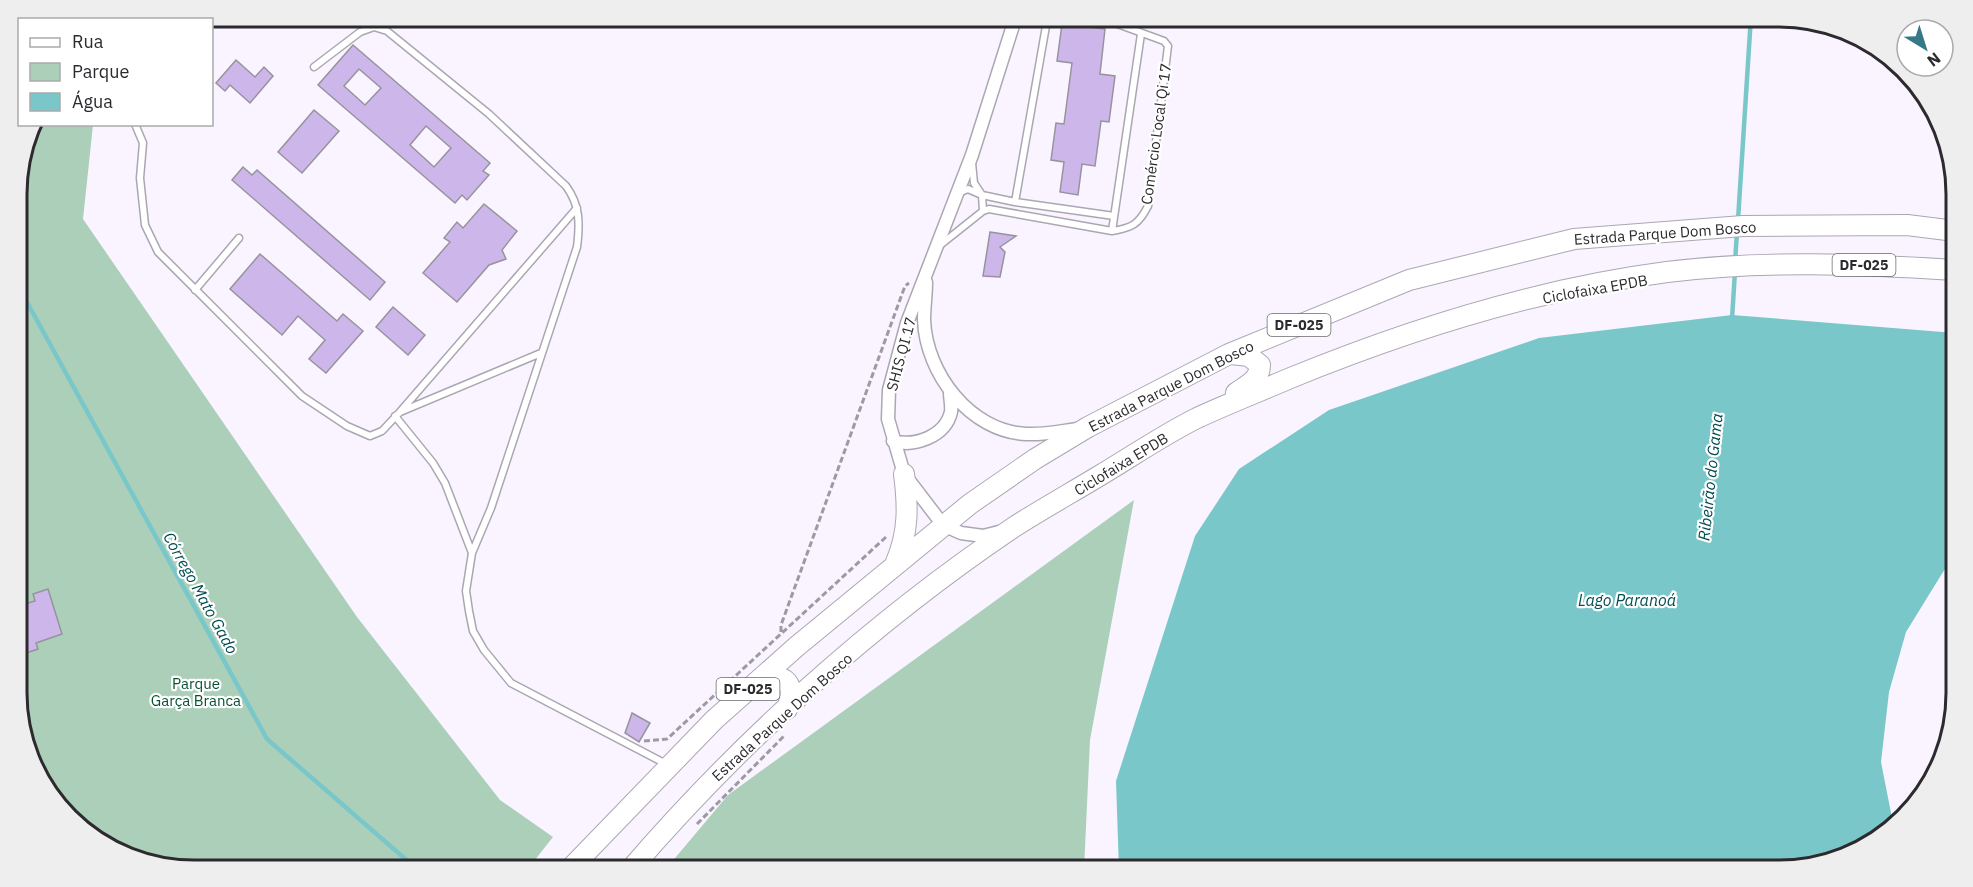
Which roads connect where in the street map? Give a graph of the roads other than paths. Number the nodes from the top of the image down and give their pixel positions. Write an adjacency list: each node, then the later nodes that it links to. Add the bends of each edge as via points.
1 (1014, 27): 7 (street, SHIS QI 17)
2 (1046, 27): 10 (lane)
3 (1124, 27): 4 (lane, Comércio Local Qi 17)
4 (1141, 34): 13 (lane, Comércio Local Qi 17); 15 (lane, Comércio Local Qi 17, via 1164,41 1169,48 1148,206 1140,221 1130,228)
5 (315, 67): 11 (lane, via 360,32 374,27 387,31 489,114 566,186)
6 (136, 126): 20 (lane, via 143,143 140,178 145,225 158,252)
7 (972, 155): 8 (street, SHIS QI 17); 9 (lane, via 974,183)
8 (957, 194): 9 (lane, via 968,189); 17 (street, SHIS QI 17)
9 (982, 195): 10 (lane); 12 (lane)
10 (1015, 202): 13 (lane)
11 (577, 208): 21 (lane, via 577,247); 24 (lane)
12 (983, 211): 15 (lane, via 1000,209); 17 (lane)
13 (1114, 216): 15 (lane, Comércio Local Qi 17)
14 (1946, 230): 22 (main road, Estrada Parque Dom Bosco / DF-025, via 1907,225 1778,226 1574,239 1409,280)
15 (1112, 231)
16 (239, 238): 20 (lane)
17 (936, 248): 19 (street, SHIS QI 17)
18 (1946, 270): 25 (main road, Estrada Parque Dom Bosco / DF-025, via 1804,262 1703,269 1581,285 1494,306 1354,352)
19 (927, 271): 23 (street, SHIS QI 17, via 926,331 930,350); 27 (street, SHIS QI 17, via 907,323 889,390 888,419)
20 (195, 290): 24 (lane, via 302,396 347,426 370,436 382,431)
21 (541, 353): 24 (lane); 31 (lane, via 491,508)
22 (1229, 354): 25 (main road, via 1254,358 1260,372 1255,380); 26 (main road, Estrada Parque Dom Bosco / DF-025)
23 (950, 393): 26 (street, SHIS QI 17, via 987,422 1026,435); 27 (street, via 951,411 938,430 914,444)
24 (397, 415): 31 (lane, via 445,483)
25 (1196, 419): 30 (main road, Estrada Parque Dom Bosco / DF-025)
26 (1088, 428): 29 (main road, Estrada Parque Dom Bosco / DF-025, via 1026,465)
27 (893, 441): 28 (street, SHIS QI 17)
28 (904, 474): 29 (street, SHIS QI 17); 32 (main road, via 906,529)
29 (943, 525): 30 (street, via 983,536); 32 (main road, Estrada Parque Dom Bosco / DF-025)
30 (1017, 525): 35 (main road, Estrada Parque Dom Bosco / DF-025, via 951,572)
31 (472, 553): 37 (lane, via 466,591 473,631 511,682)
32 (895, 564): 33 (main road, Estrada Parque Dom Bosco / DF-025)
33 (796, 647): 34 (main road, Estrada Parque Dom Bosco / DF-025); 35 (main road, via 793,669 807,680)
34 (760, 678): 36 (main road, via 771,676 786,681 791,696); 37 (main road, Estrada Parque Dom Bosco / DF-025)
35 (817, 681): 36 (main road, Estrada Parque Dom Bosco / DF-025)
36 (786, 709): 39 (main road, Estrada Parque Dom Bosco / DF-025, via 685,807)
37 (668, 766): 38 (main road, Estrada Parque Dom Bosco / DF-025)
38 (579, 860)
39 (639, 860)

